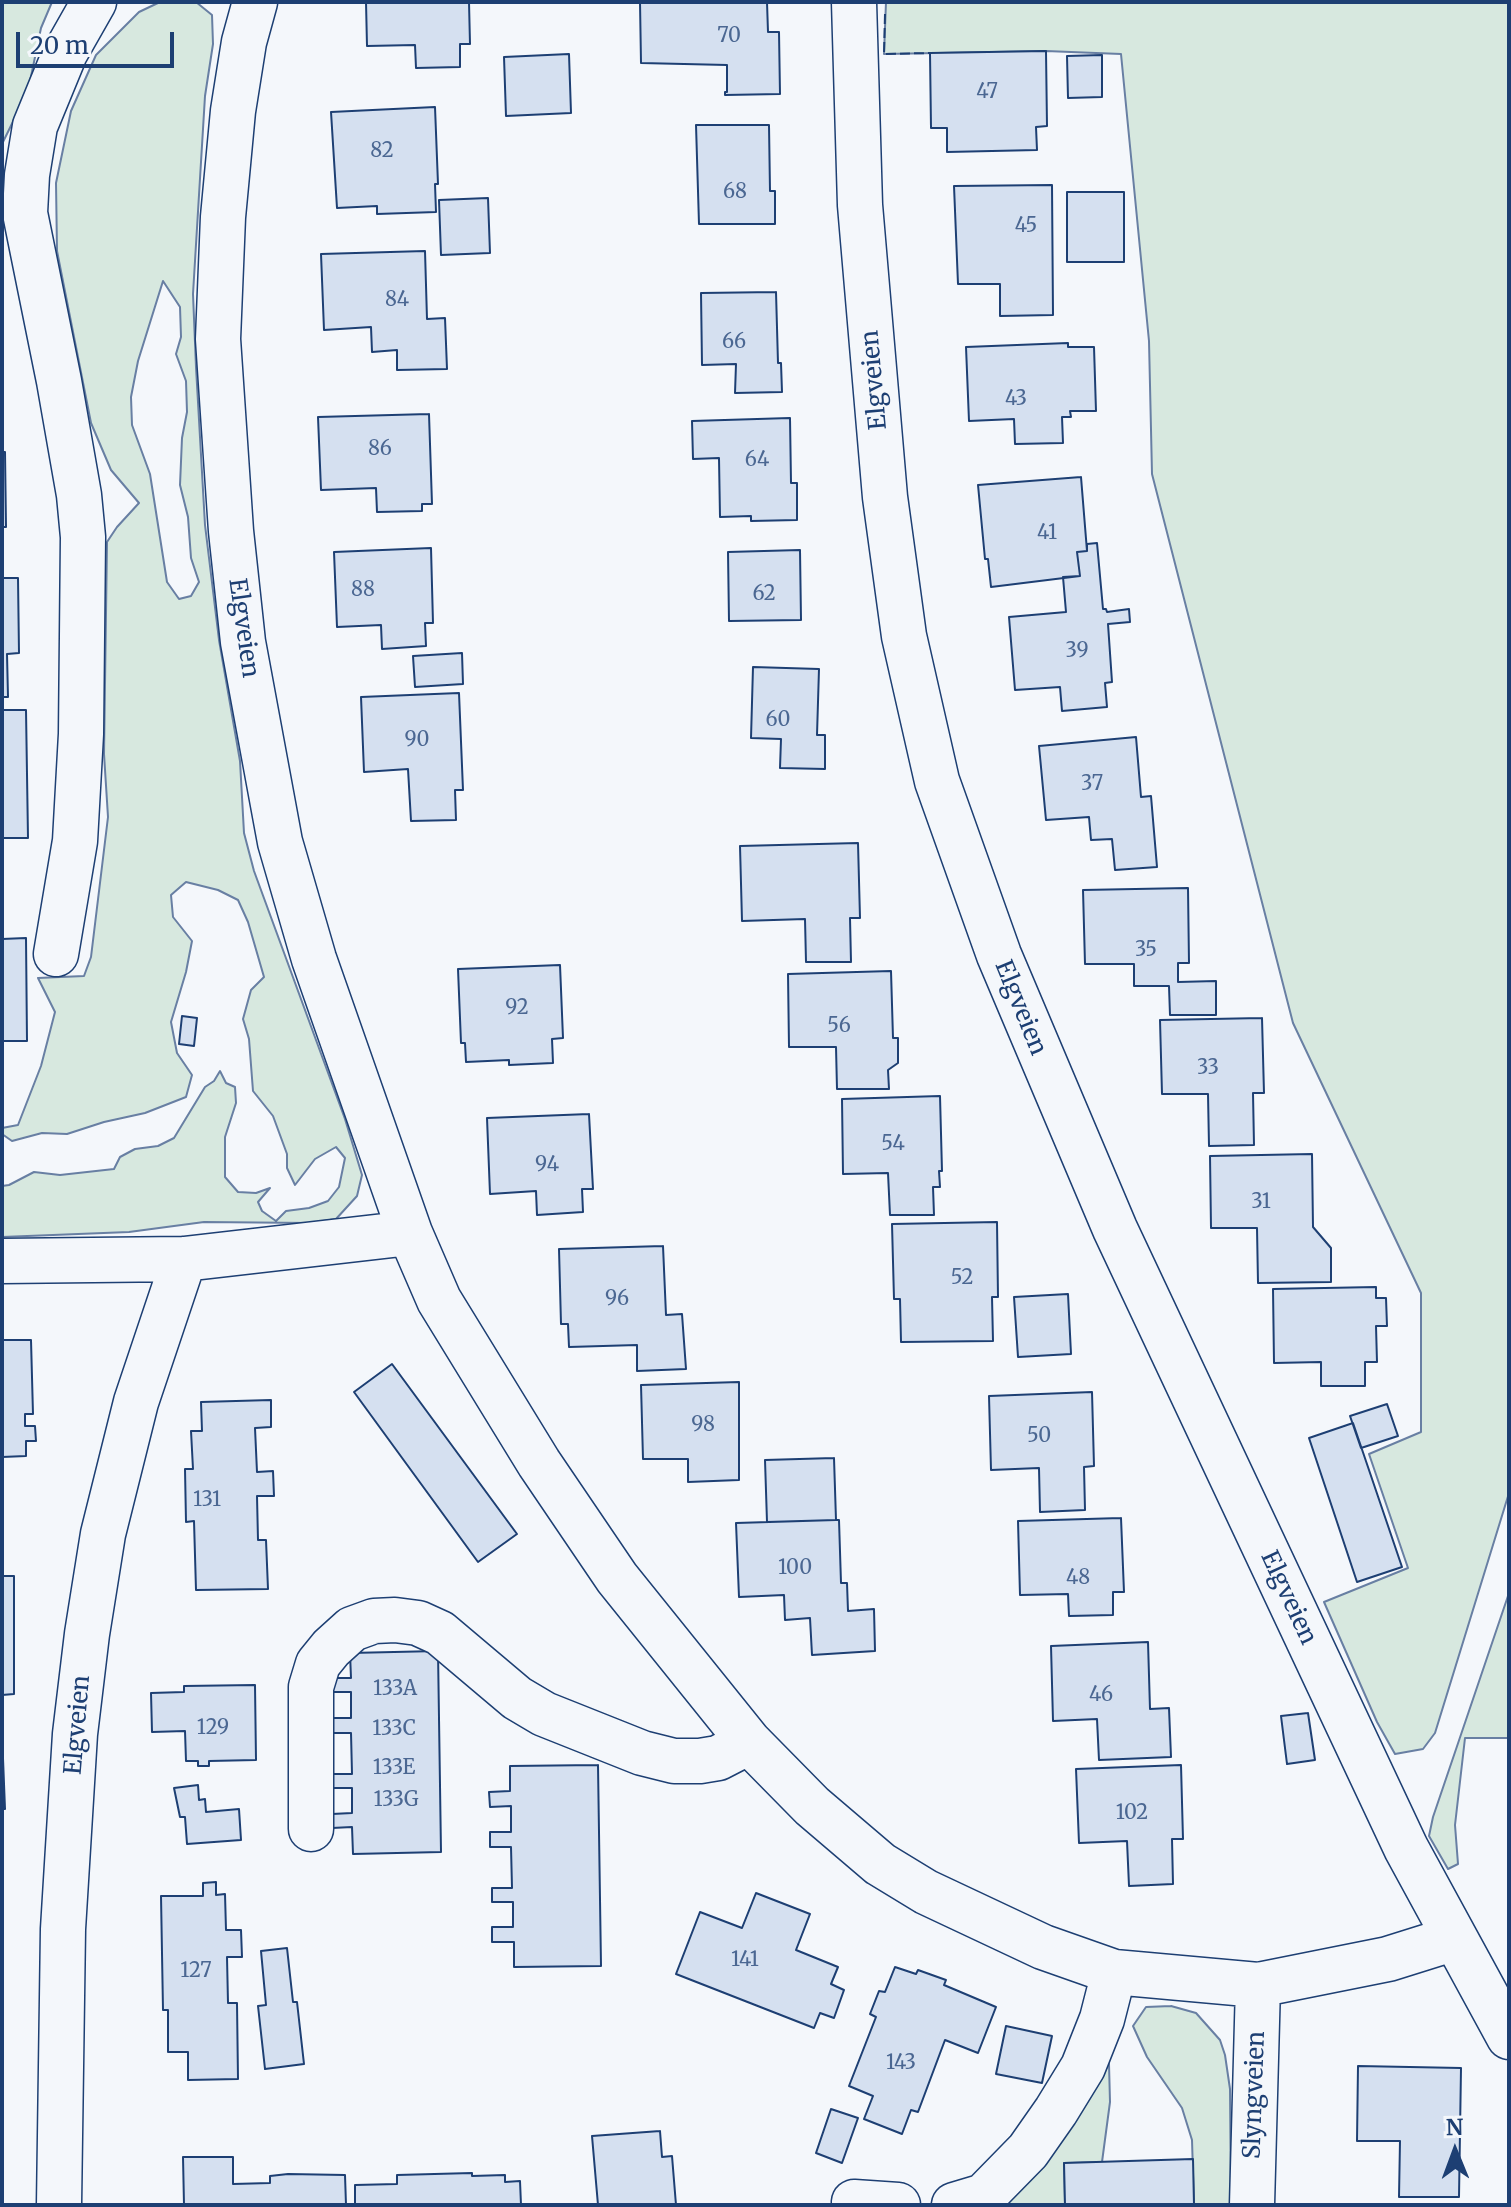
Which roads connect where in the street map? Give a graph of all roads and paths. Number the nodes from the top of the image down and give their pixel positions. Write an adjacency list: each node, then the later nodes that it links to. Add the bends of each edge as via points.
1 (94, 2): 4 (street, via 65,53 35,126 25,213 83,537 75,841)
2 (255, 2): 5 (street, Elgveien, via 233,111 218,339 243,642 280,842 314,959)
3 (854, 2): 10 (street, Elgveien, via 860,205 885,497 904,636 937,781 999,955 1084,1161 1406,1848)
4 (56, 954)
5 (410, 1233): 6 (street); 8 (street, Elgveien, via 439,1300 539,1463 617,1578)
6 (184, 1259): 7 (street); 15 (street, Elgveien, via 136,1402 103,1534 87,1634 63,1929)
7 (2, 1261)
8 (749, 1742): 9 (street, via 700,1761 642,1753 517,1698 440,1633 418,1623 374,1621 352,1629 331,1648 318,1664 311,1687); 11 (street, Elgveien, via 880,1864 926,1892 1043,1947)
9 (311, 1829)
10 (1455, 1938): 12 (street, Elgveien, via 1388,1959); 13 (street, Elgveien)
11 (1114, 1972): 12 (street, Elgveien); 17 (street, via 1083,2067 1056,2111 1028,2151 984,2196)
12 (1258, 1985): 18 (street, Slyngveien)
13 (1509, 2037)
14 (854, 2202): 16 (street)
15 (59, 2205)
16 (898, 2205)
17 (954, 2205)
18 (1252, 2205)

